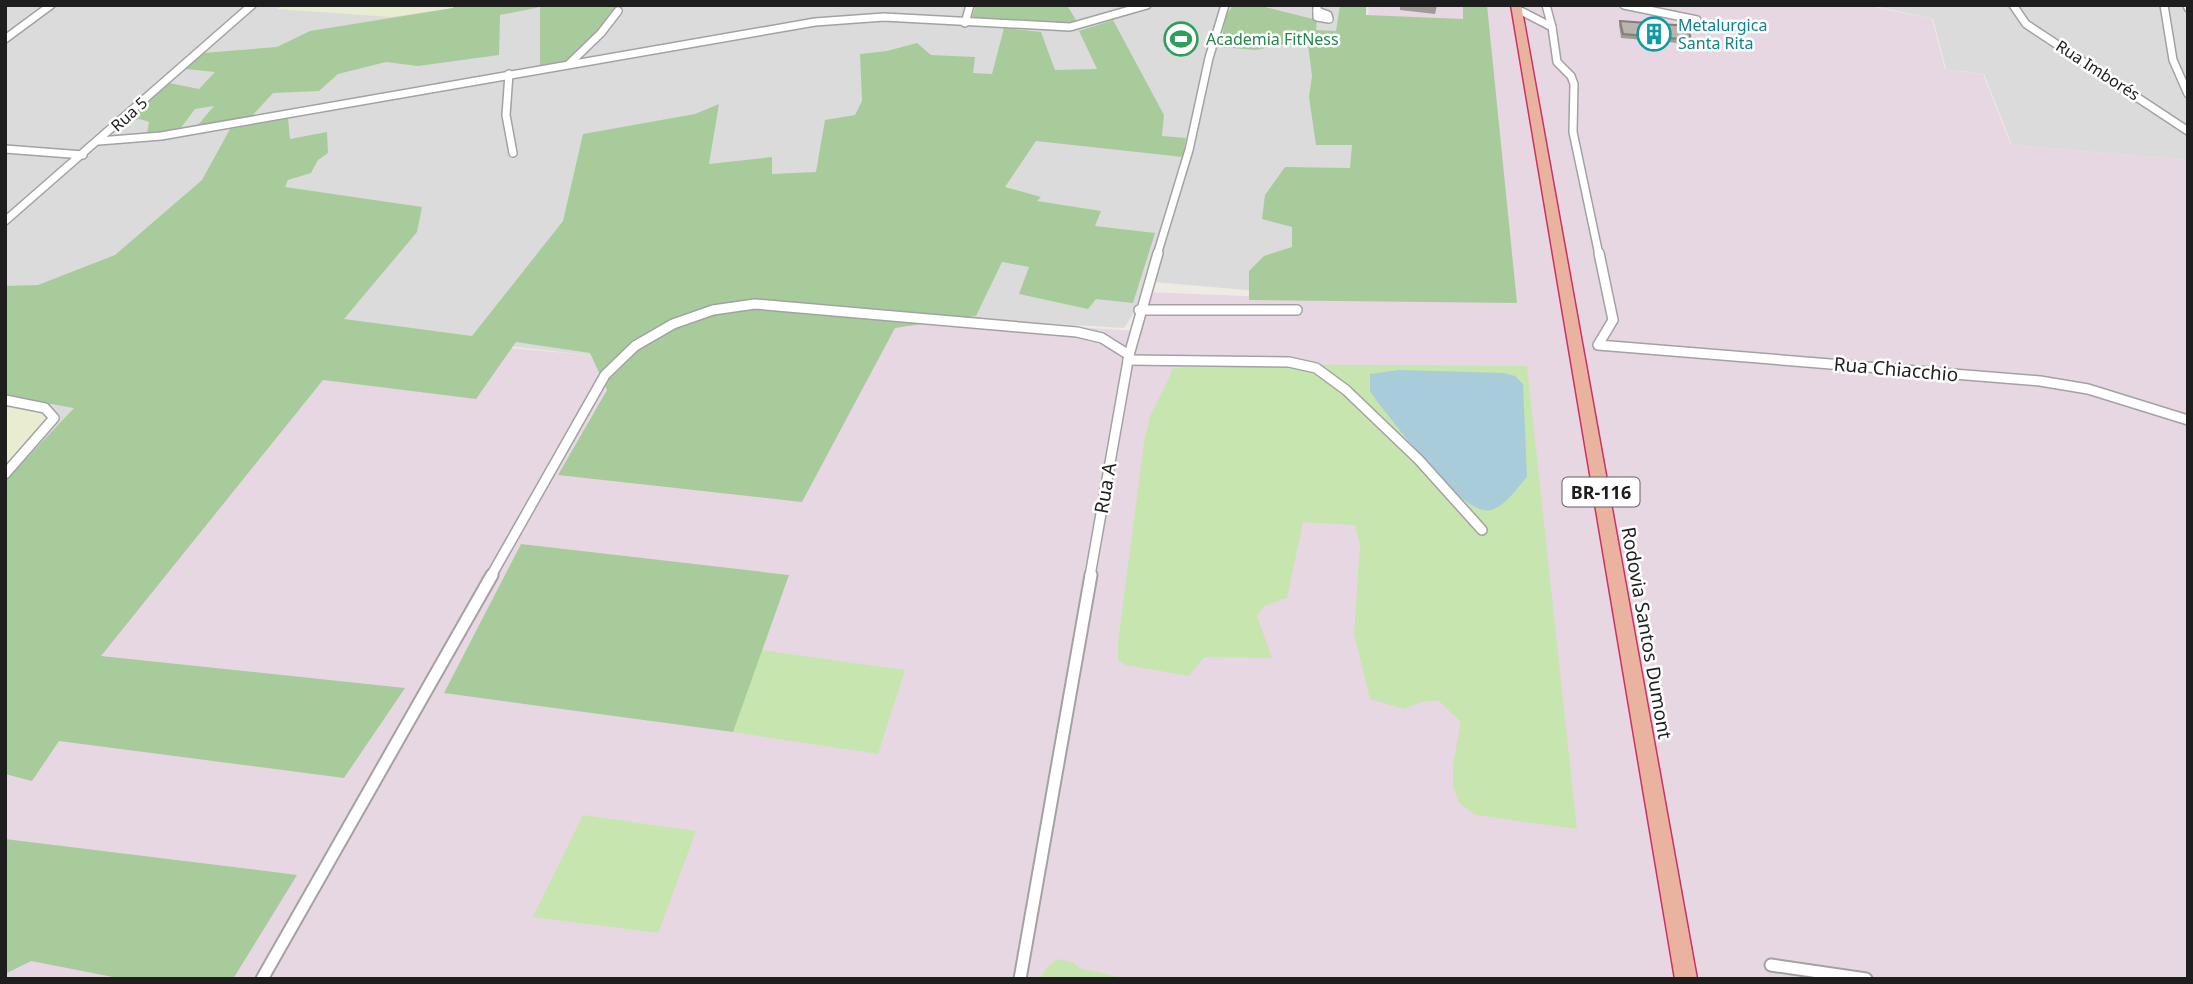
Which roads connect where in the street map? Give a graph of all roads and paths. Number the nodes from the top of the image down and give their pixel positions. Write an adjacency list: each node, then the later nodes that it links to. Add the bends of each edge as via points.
1 (51, 5): 15 (street)
2 (252, 5): 20 (street, Rua 5)
3 (970, 5): 13 (street)
4 (1147, 5): 13 (street, via 1070,27)
5 (1225, 5): 25 (street, Rua A, via 1189,151)
6 (1546, 5): 14 (street)
7 (1624, 5): 12 (street)
8 (2013, 5): 19 (street, Rua Imborés, via 2026,24)
9 (2164, 5): 18 (street, via 2173,60)
10 (1517, 7): 14 (street); 35 (highway, Rodovia Santos Dumont / BR-116)
11 (618, 11): 16 (street)
12 (1697, 20)
13 (965, 23): 16 (street, via 842,18)
14 (1552, 27): 29 (street, Rua Chiacchio, via 1557,62 1574,85 1573,132 1613,317 1598,345 2040,381 2088,389)
15 (5, 38)
16 (568, 64): 17 (street)
17 (509, 74): 20 (street, via 161,136); 22 (street, via 506,115)
18 (2188, 94)
19 (2188, 131)
20 (99, 141): 23 (street, Rua 5)
21 (5, 149): 23 (street)
22 (513, 153)
23 (83, 155): 24 (street, Rua 5)
24 (5, 222)
25 (1139, 310): 26 (street); 27 (street, Rua A)
26 (1297, 310)
27 (1129, 357): 31 (street, via 1289,362 1315,368 1346,390 1410,452); 33 (street, via 1102,338 1077,332 755,304 681,320 643,340 606,376); 34 (street, Rua A)
28 (5, 400): 30 (street, via 44,408 54,418)
29 (2188, 421)
30 (5, 474)
31 (1482, 530)
32 (1771, 965): 36 (street)
33 (262, 979)
34 (1020, 979)
35 (1686, 979)
36 (1866, 979)

